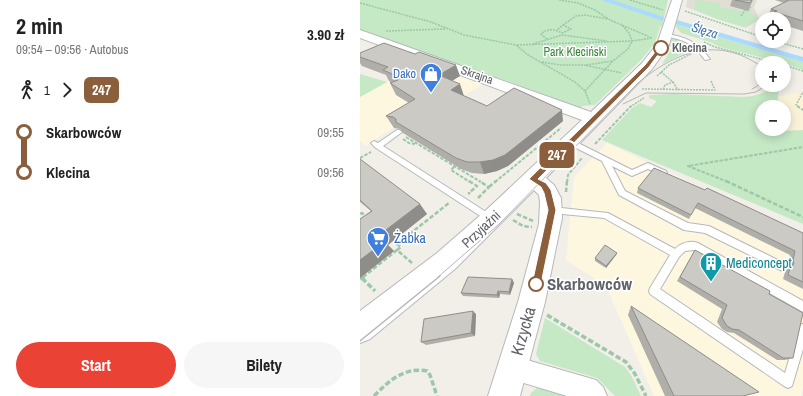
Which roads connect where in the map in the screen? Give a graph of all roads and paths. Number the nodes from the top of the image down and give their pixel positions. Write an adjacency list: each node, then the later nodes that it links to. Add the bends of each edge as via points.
1 (559, 0): 9 (path, via 578,3)
2 (630, 0): 7 (path)
3 (360, 3): 12 (path, via 431,22)
4 (751, 6): 6 (path)
5 (745, 10): 8 (path)
6 (748, 11)
7 (672, 16): 17 (path); 26 (lane, via 684,39 689,45); 44 (street, Przyjaźni, via 663,45 647,66)
8 (741, 16)
9 (610, 20): 10 (path); 11 (path, via 585,15 576,16)
10 (621, 24): 19 (path); 19 (path, via 653,38)
11 (563, 25): 13 (path); 16 (path, via 571,29)
12 (445, 29): 14 (path); 21 (path)
13 (557, 30): 16 (path); 18 (path, via 543,32 542,36)
14 (386, 31)
15 (360, 34): 44 (street, Skrajna)
16 (562, 34): 18 (path); 20 (path)
17 (755, 35)
18 (547, 39): 22 (path)
19 (632, 41): 20 (path); 29 (path, via 628,49)
20 (610, 42): 22 (path)
21 (516, 45): 22 (path); 30 (path)
22 (530, 46)
23 (791, 46): 25 (path)
24 (721, 48): 27 (path)
25 (803, 49)
26 (701, 51): 28 (lane); 37 (path, via 681,59 662,71)
27 (755, 57)
28 (707, 59)
29 (613, 61): 31 (path); 33 (path)
30 (542, 62): 31 (path); 41 (path)
31 (584, 65): 33 (path)
32 (791, 67): 34 (path)
33 (605, 70): 35 (path); 41 (path)
34 (803, 71)
35 (624, 74)
36 (711, 81): 40 (path, via 715,90)
37 (673, 82): 39 (path, via 665,85); 40 (path)
38 (642, 89): 39 (path)
39 (663, 90): 40 (path)
40 (678, 90)
41 (585, 91): 44 (path)
42 (803, 92): 43 (path, via 796,105)
43 (803, 110)
44 (593, 113): 45 (street, Przyjaźni)
45 (568, 133): 50 (lane); 53 (street, Przyjaźni); 54 (path)
46 (402, 134): 48 (path); 59 (lane, via 376,144 418,171)
47 (409, 143): 48 (path)
48 (415, 144): 51 (path)
49 (803, 147): 60 (path, via 688,166)
50 (604, 159): 52 (lane, via 632,173 648,166); 68 (lane, via 622,193 687,226 706,229)
51 (454, 167): 54 (path); 55 (path, via 452,170 476,186)
52 (669, 176)
53 (533, 179): 59 (street, Przyjaźni); 61 (street, Krzycka, via 543,185 548,192)
54 (489, 187): 56 (path)
55 (469, 193)
56 (482, 193)
57 (452, 201): 64 (path)
58 (360, 214): 62 (path)
59 (504, 216): 61 (path, via 530,221); 61 (path, via 523,226); 73 (street, Przyjaźni)
60 (803, 217)
61 (541, 220): 66 (lane, via 605,215); 75 (street, Krzycka, via 540,273)
62 (371, 221)
63 (393, 240): 64 (path)
64 (397, 244): 65 (path, via 401,247)
65 (397, 250): 67 (path); 69 (path)
66 (676, 254): 71 (lane, via 683,247 695,246); 74 (lane, via 654,291 788,382)
67 (416, 267)
68 (783, 267)
69 (361, 279): 70 (path)
70 (378, 295)
71 (803, 307)
72 (543, 313): 80 (path, via 626,362)
73 (360, 329)
74 (803, 329)
75 (513, 368): 78 (street, Krzycka); 79 (street, via 587,389)
76 (374, 396): 77 (path, via 396,377 411,370 427,371)
77 (438, 396)
78 (504, 396)
79 (594, 396)
80 (646, 396)

